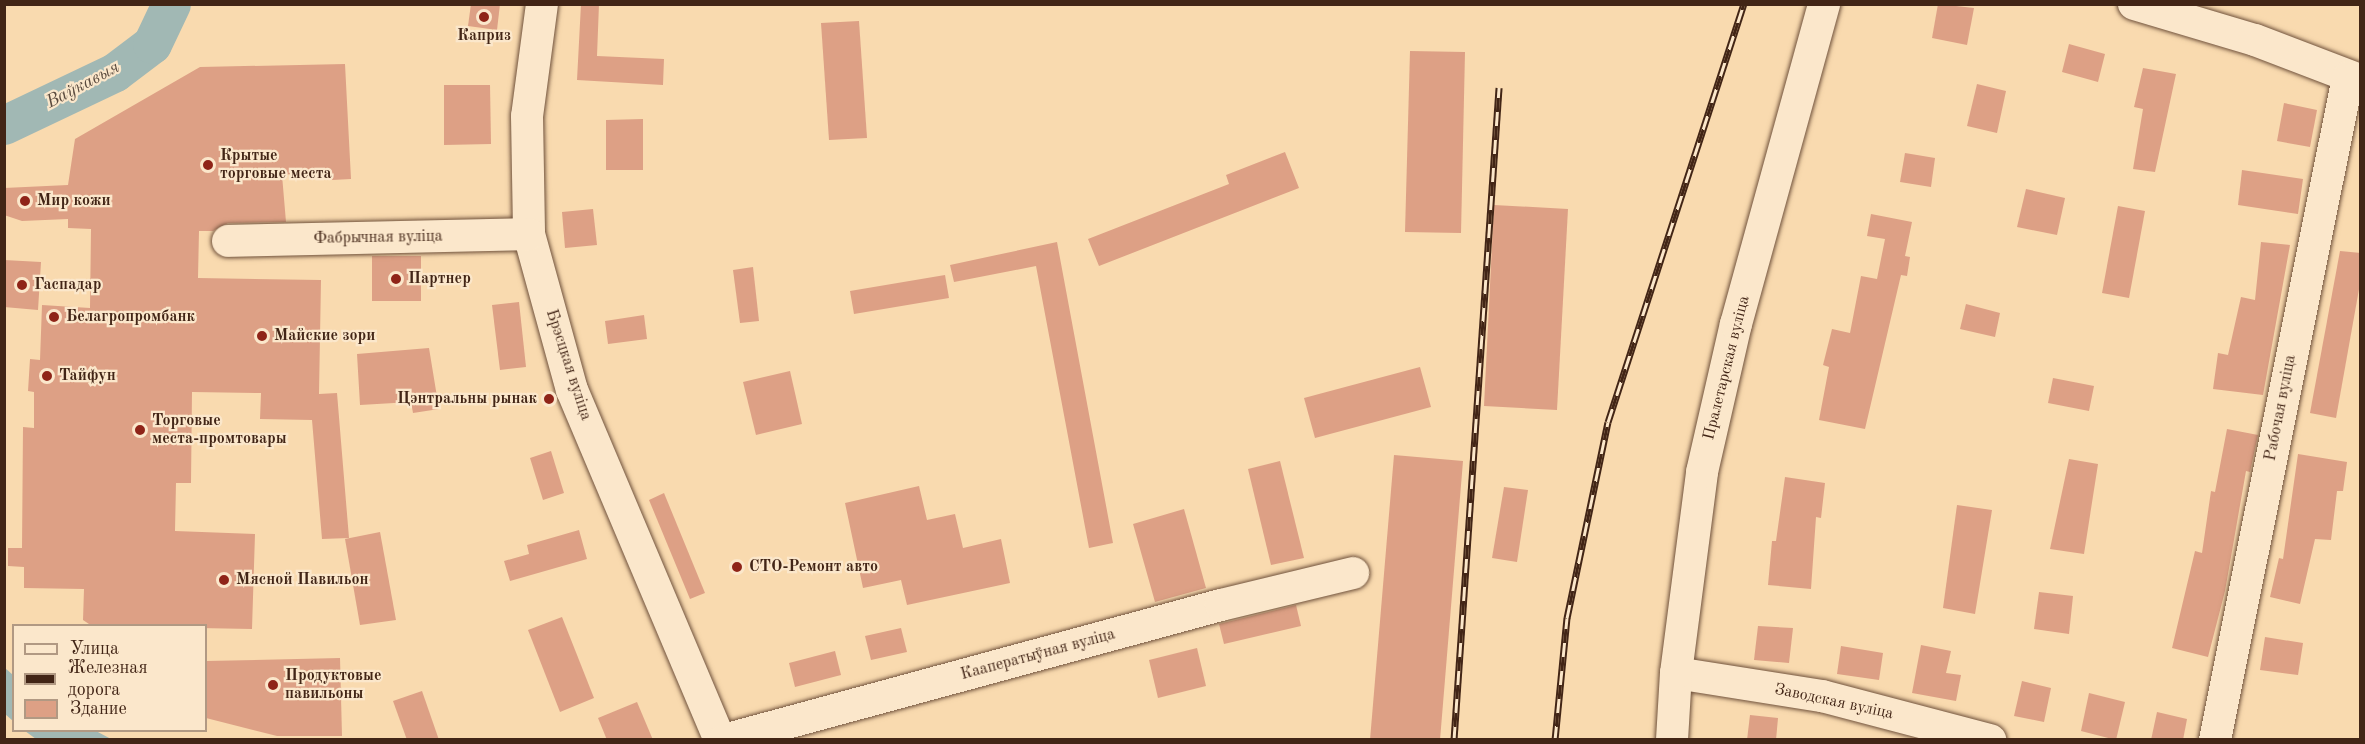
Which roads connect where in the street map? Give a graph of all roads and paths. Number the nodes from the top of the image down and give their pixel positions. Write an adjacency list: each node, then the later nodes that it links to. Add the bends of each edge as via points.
1 (542, 4): 5 (street, Брэсцкая вуліца, via 527,116)
2 (1824, 4): 8 (street, Пралетарская вуліца, via 1736,324 1702,472)
3 (2134, 4): 4 (street, via 2255,40)
4 (2354, 78): 12 (street, Рабочая вуліца)
5 (529, 234): 6 (street, Фабрычная вуліца); 9 (street, Брэсцкая вуліца, via 572,390)
6 (228, 241)
7 (1353, 573): 9 (street, Кааператыўная вуліца)
8 (1676, 673): 10 (street, Пралетарская вуліца); 11 (street, Заводская вуліца, via 1822,696)
9 (722, 740)
10 (1672, 740)
11 (1990, 740)
12 (2215, 740)

